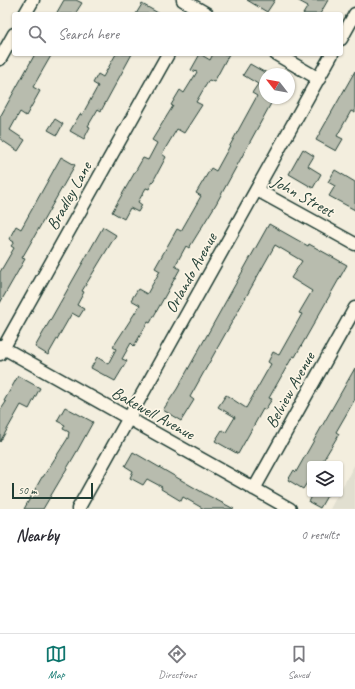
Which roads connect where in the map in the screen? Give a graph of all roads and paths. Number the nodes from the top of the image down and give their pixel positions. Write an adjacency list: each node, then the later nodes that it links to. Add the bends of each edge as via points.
1 (33, 0): 4 (street)
2 (183, 0): 3 (street)
3 (192, 10)
4 (26, 12)
5 (355, 14): 6 (street)
6 (343, 35)
7 (12, 38): 11 (street)
8 (167, 56): 16 (street, Bradley Lane)
9 (279, 56): 12 (street)
10 (331, 56): 12 (street, Orlando Avenue)
11 (0, 59)
12 (319, 79): 13 (street, Orlando Avenue)
13 (256, 190): 14 (street, John Street); 17 (street, Orlando Avenue)
14 (355, 244)
15 (355, 308): 18 (street, Belview Avenue)
16 (1, 349): 17 (street, Bakewell Avenue)
17 (129, 419): 18 (street, Bakewell Avenue); 19 (street, Orlando Avenue)
18 (254, 489): 20 (street, Bakewell Avenue)
19 (78, 509)
20 (290, 509)

